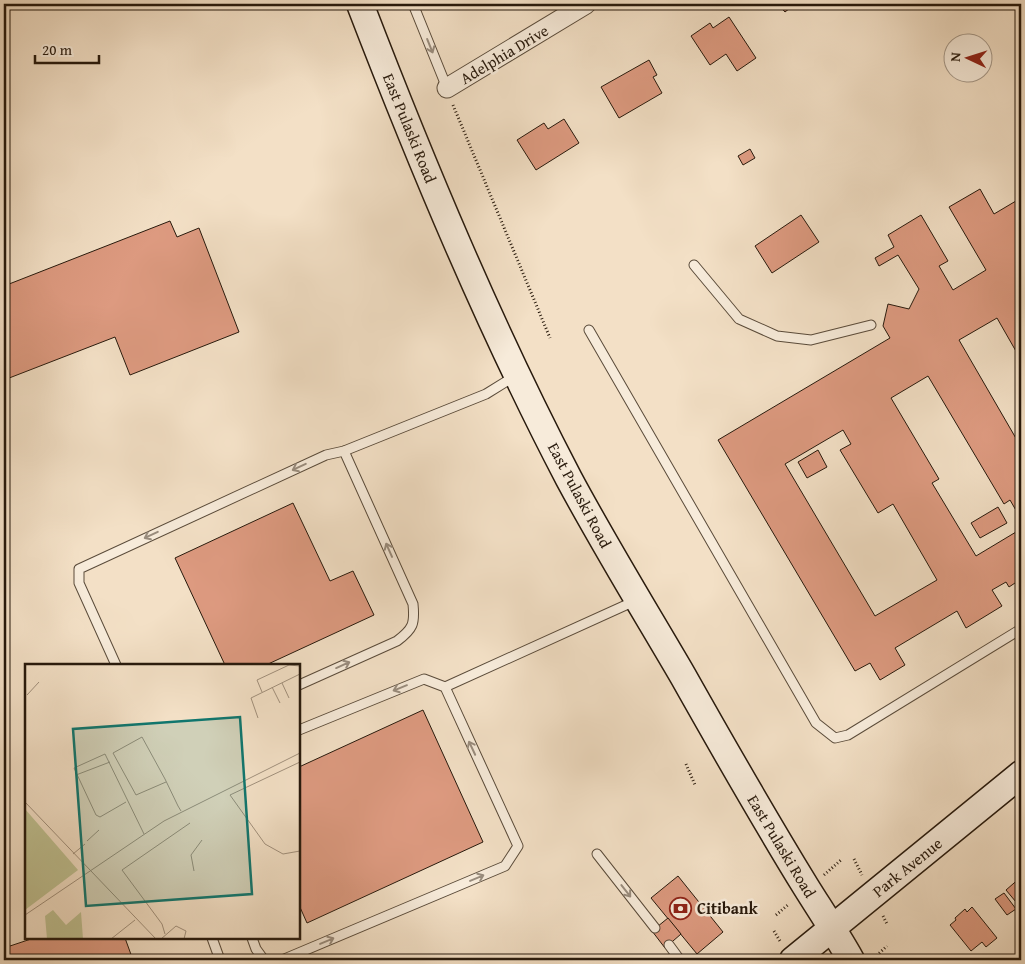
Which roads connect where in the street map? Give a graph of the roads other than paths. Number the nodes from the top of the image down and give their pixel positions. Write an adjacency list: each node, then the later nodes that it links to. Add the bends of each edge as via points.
1 (360, 4): 8 (main road, East Pulaski Road, via 404,118)
2 (413, 4): 4 (lane, one-way to 4)
3 (586, 4): 4 (street, Adelphia Drive)
4 (446, 88)
5 (694, 265): 6 (lane, via 739,319 777,336 811,340)
6 (871, 325)
7 (588, 330): 11 (lane, via 816,723 835,738 848,735)
8 (517, 374): 9 (lane, via 486,394); 10 (main road, East Pulaski Road, via 570,480)
9 (344, 450): 12 (lane, one-way to 12, via 326,455 79,569 79,583); 13 (lane, one-way to 9, via 397,642 410,632 414,619 413,604)
10 (637, 600): 14 (lane); 19 (main road, East Pulaski Road)
11 (1021, 629)
12 (116, 664)
13 (300, 685)
14 (445, 687): 15 (lane, one-way to 15, via 424,678); 25 (lane, one-way to 14, via 505,866 518,846)
15 (300, 730)
16 (1021, 774): 19 (main road, Park Avenue)
17 (597, 854): 18 (lane, one-way to 18)
18 (655, 928)
19 (833, 928): 27 (main road, Park Avenue); 28 (main road, East Pulaski Road)
20 (212, 939): 23 (lane)
21 (252, 939): 24 (lane)
22 (669, 945): 26 (lane)
23 (220, 960)
24 (264, 960)
25 (282, 960)
26 (680, 960)
27 (793, 960)
28 (851, 960)

